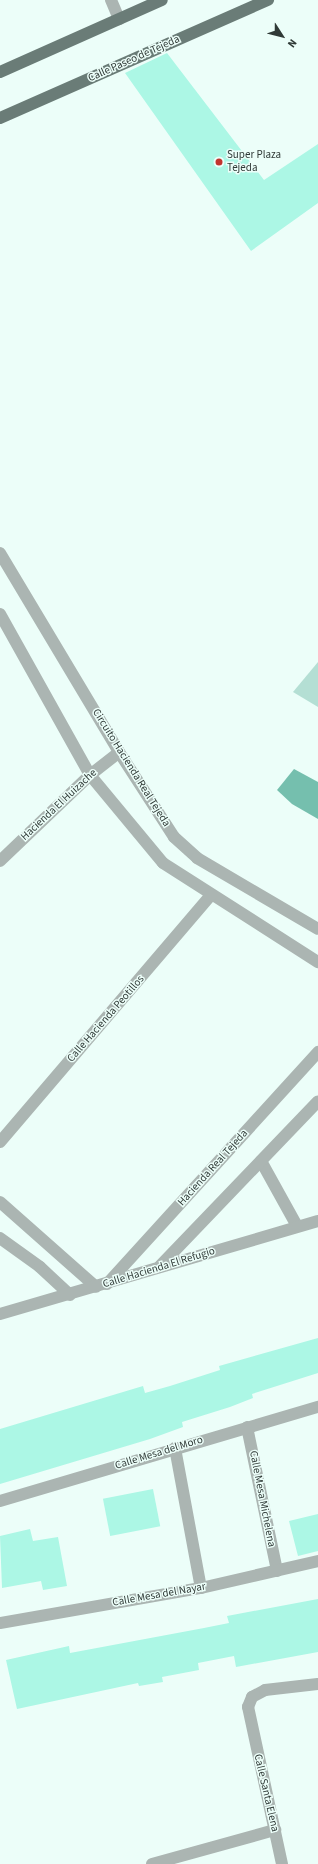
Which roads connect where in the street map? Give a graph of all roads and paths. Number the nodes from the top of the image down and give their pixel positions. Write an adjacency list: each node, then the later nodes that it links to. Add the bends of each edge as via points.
1 (111, 0): 4 (street)
2 (162, 0): 4 (main road)
3 (268, 0): 6 (main road, Calle Paseo de Tejeda)
4 (119, 19): 5 (main road)
5 (0, 72)
6 (0, 118)
7 (0, 553): 9 (street, Circuito Hacienda Real Tejeda)
8 (0, 614): 10 (street)
9 (119, 752): 10 (street, Hacienda El Huizache); 13 (street, Circuito Hacienda Real Tejeda, via 174,837 197,858)
10 (90, 775): 11 (street, Hacienda El Huizache); 12 (street, via 163,863)
11 (0, 861)
12 (211, 895): 14 (street); 17 (street, Calle Hacienda Peotillos)
13 (318, 929)
14 (318, 962)
15 (318, 1052): 24 (street, Hacienda Real Tejeda)
16 (318, 1101): 18 (street)
17 (0, 1142)
18 (261, 1161): 21 (street); 23 (street)
19 (0, 1202): 24 (street)
20 (318, 1221): 21 (street, Calle Hacienda El Refugio)
21 (297, 1226): 23 (street, Calle Hacienda El Refugio)
22 (0, 1238): 25 (street, via 40,1267)
23 (159, 1267): 24 (street, Calle Hacienda El Refugio)
24 (102, 1286): 25 (street, Calle Hacienda El Refugio)
25 (70, 1295): 26 (street, Calle Hacienda El Refugio)
26 (0, 1314)
27 (318, 1407): 28 (street, Calle Mesa del Moro)
28 (248, 1426): 29 (street, Calle Mesa del Moro); 32 (street, Calle Mesa Michelena)
29 (175, 1448): 30 (street, Calle Mesa del Moro); 33 (street)
30 (0, 1501)
31 (318, 1561): 32 (street, Calle Mesa del Nayar)
32 (277, 1571): 33 (street, Calle Mesa del Nayar)
33 (201, 1588): 34 (street, Calle Mesa del Nayar)
34 (0, 1623)
35 (318, 1684): 36 (street, Calle Santa Elena, via 265,1690 252,1697 248,1707 249,1722)
36 (275, 1830): 37 (street); 38 (street, Calle Santa Elena)
37 (152, 1864)
38 (282, 1864)

